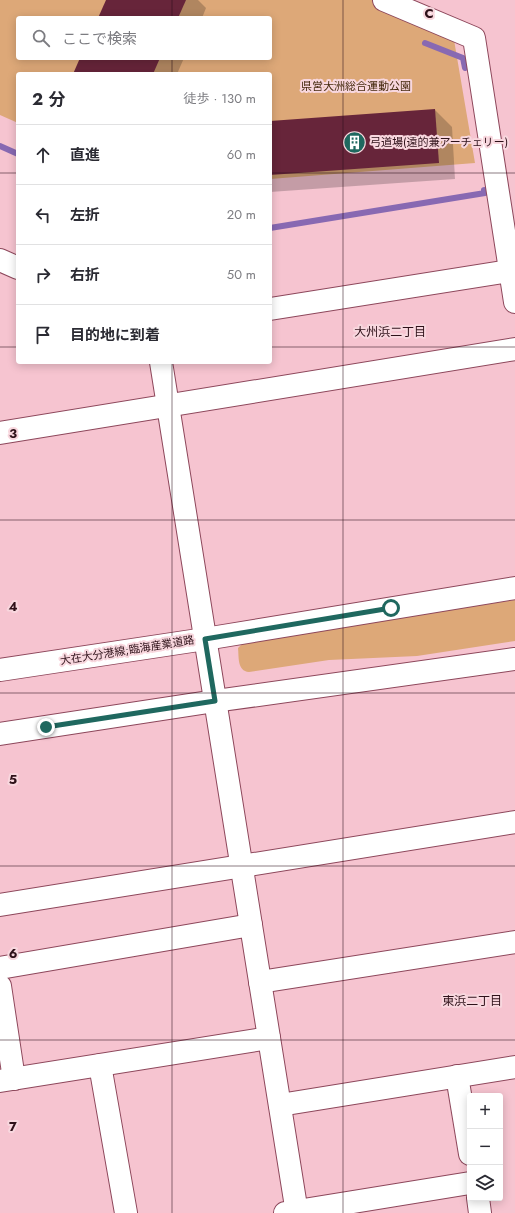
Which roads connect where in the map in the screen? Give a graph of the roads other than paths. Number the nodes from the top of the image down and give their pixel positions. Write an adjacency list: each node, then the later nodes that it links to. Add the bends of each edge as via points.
1 (384, 0): 4 (street, via 474,38)
2 (0, 260): 3 (street)
3 (16, 267)
4 (513, 271): 5 (street); 6 (street)
5 (515, 302)
6 (272, 309)
7 (515, 349): 9 (street)
8 (161, 364): 9 (street)
9 (168, 405): 10 (street); 12 (street)
10 (0, 433)
11 (515, 588): 12 (street, 大在大分港線;臨海産業道路)
12 (205, 639): 14 (street, 大在大分港線;臨海産業道路); 15 (street)
13 (515, 659): 15 (street)
14 (0, 670)
15 (215, 701): 16 (street); 18 (street)
16 (0, 734)
17 (515, 822): 18 (street)
18 (241, 866): 19 (street); 20 (street)
19 (0, 905)
20 (251, 925): 22 (street); 23 (street)
21 (515, 942): 23 (street)
22 (0, 968)
23 (260, 982): 25 (street)
24 (0, 986): 29 (street)
25 (269, 1038): 26 (street); 30 (street)
26 (100, 1065): 29 (street); 35 (street)
27 (515, 1067): 28 (street)
28 (456, 1076): 30 (street); 31 (street)
29 (7, 1080)
30 (280, 1105): 34 (street)
31 (467, 1137)
32 (467, 1183): 34 (street)
33 (478, 1201): 36 (street)
34 (293, 1212)
35 (126, 1213)
36 (480, 1213)

